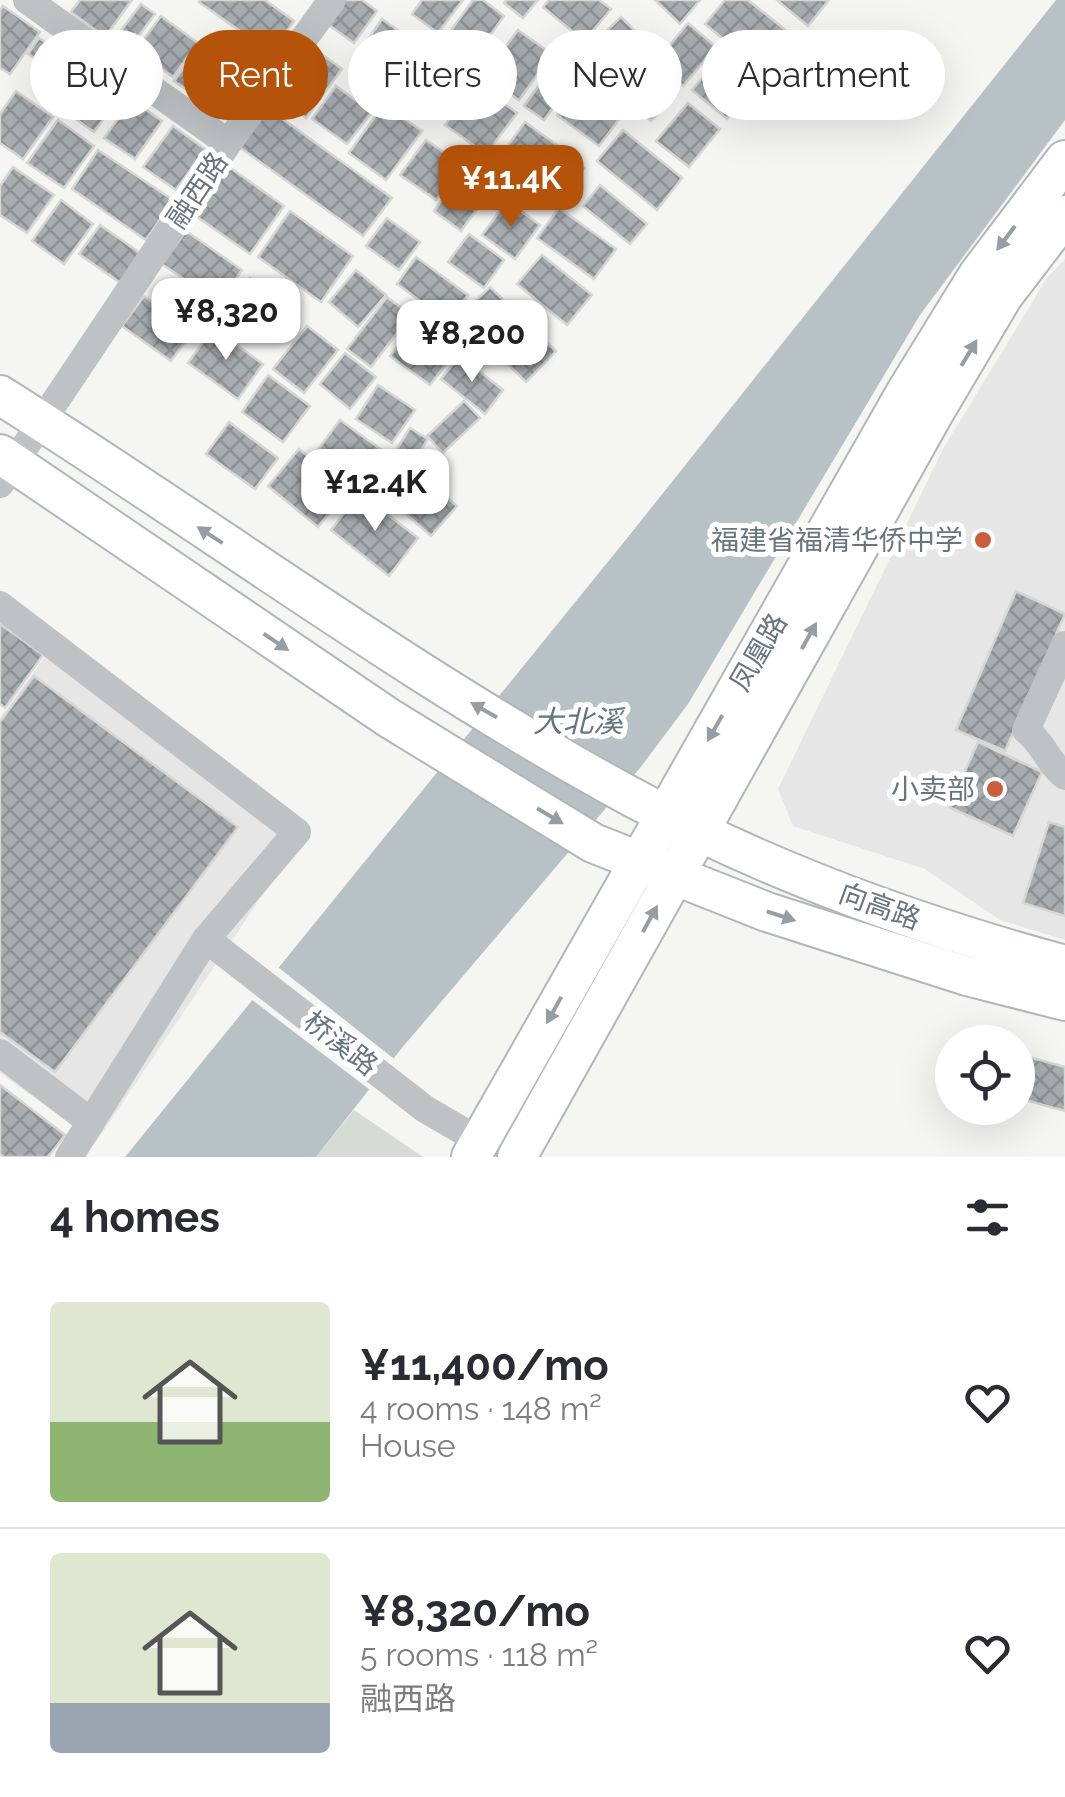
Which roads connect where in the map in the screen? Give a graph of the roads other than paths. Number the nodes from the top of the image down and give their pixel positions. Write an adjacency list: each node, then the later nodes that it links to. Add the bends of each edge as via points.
1 (27, 0): 3 (street)
2 (332, 0): 3 (street, 融西路)
3 (228, 143): 7 (street, 融西路)
4 (1065, 160): 12 (street, 凤凰路, one-way to 12, via 978,275 906,392)
5 (1065, 215): 13 (street, 凤凰路, one-way to 5, via 1003,296)
6 (0, 395): 7 (street, 向高路)
7 (42, 422): 8 (street, 融西路); 12 (street, 向高路, one-way to 7, via 417,671)
8 (5, 468): 14 (street, one-way to 14, via 108,528 389,718 593,842)
9 (0, 605): 16 (street, via 297,832)
10 (1065, 645): 11 (street, via 1026,730)
11 (1065, 776)
12 (666, 814): 13 (street, 向高路); 14 (street, 凤凰路)
13 (700, 831): 15 (street, 凤凰路); 17 (street, 向高路, via 975,941)
14 (639, 860): 15 (street); 21 (street, 凤凰路, one-way to 21)
15 (674, 875): 18 (street, one-way to 18, via 967,976); 23 (street, 凤凰路, one-way to 15)
16 (213, 944): 20 (street); 21 (street, 桥溪路)
17 (1065, 965)
18 (1065, 1001)
19 (0, 1054): 20 (street)
20 (91, 1122): 22 (street)
21 (476, 1149)
22 (69, 1157)
23 (517, 1157)

